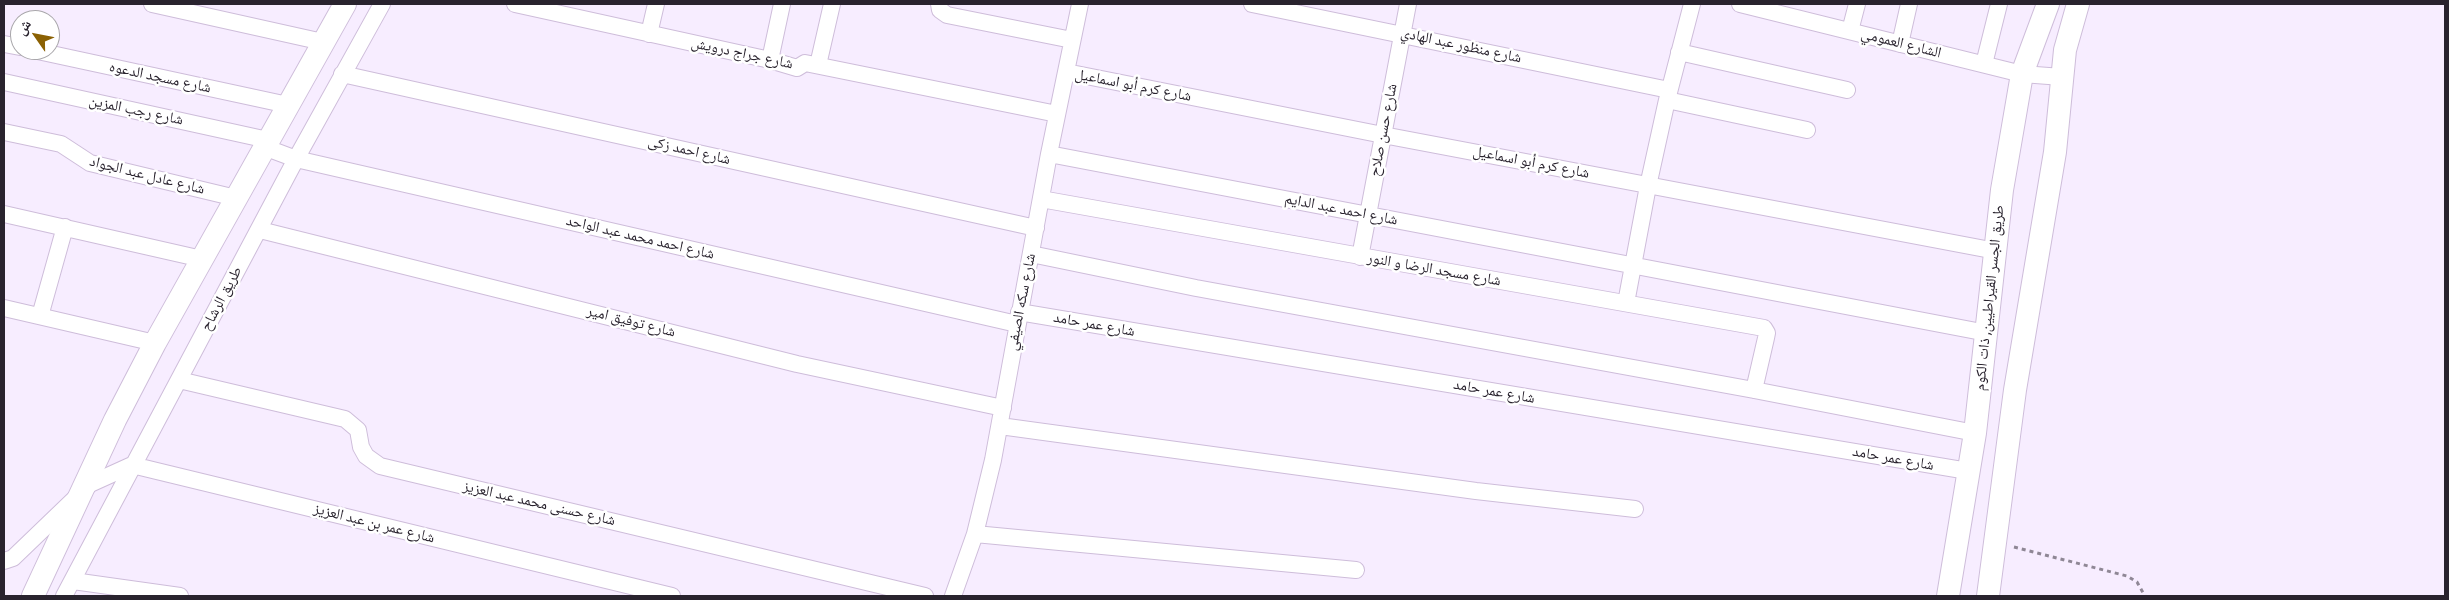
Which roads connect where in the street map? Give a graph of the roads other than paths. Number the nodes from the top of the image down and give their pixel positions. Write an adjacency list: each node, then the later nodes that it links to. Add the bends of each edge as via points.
1 (152, 4): 24 (street)
2 (345, 4): 24 (street)
3 (382, 4): 32 (street, طريق الرشاح)
4 (515, 4): 21 (street, شارع جراج درويش)
5 (656, 4): 21 (street)
6 (782, 4): 28 (street)
7 (832, 4): 30 (street)
8 (939, 4): 23 (street, via 946,15)
9 (1080, 4): 23 (street, شارع سكه الصيفي)
10 (1252, 4): 22 (street, شارع منظور عبد الهادي)
11 (1408, 4): 22 (street, شارع حسن صلاح)
12 (1692, 4): 26 (street)
13 (1740, 4): 19 (street, الشارع العمومي)
14 (1857, 4): 20 (street)
15 (1910, 4): 25 (street)
16 (1999, 4): 29 (street)
17 (2048, 4): 33 (street, طريق الجسر القيراطيين, ذات الكوم)
18 (2078, 4): 34 (street, via 2065,50)
19 (1768, 7): 20 (street, الشارع العمومي)
20 (1850, 31): 25 (street, الشارع العمومي)
21 (649, 34): 28 (street, شارع جراج درويش)
22 (1402, 34): 37 (street, شارع منظور عبد الهادي); 42 (street, شارع حسن صلاح)
23 (1072, 40): 31 (street, شارع سكه الصيفي)
24 (323, 42): 38 (street)
25 (1900, 44): 29 (street, الشارع العمومي)
26 (1679, 52): 36 (street); 37 (street)
27 (60, 56): 38 (street, شارع مسجد الدعوه)
28 (770, 60): 30 (street, شارع جراج درويش, via 797,68 805,63)
29 (1984, 64): 33 (street, الشارع العمومي)
30 (818, 66): 39 (street, شارع جراج درويش)
31 (1066, 72): 39 (street, شارع سكه الصيفي); 42 (street, شارع كرم أبو اسماعيل)
32 (342, 74): 45 (street, طريق الرشاح); 52 (street, شارع احمد زكى)
33 (2022, 74): 34 (street, الشارع العمومي); 54 (street, طريق الجسر القيراطيين, ذات الكوم, via 2002,190)
34 (2062, 77): 85 (street, via 2057,135 2015,390)
35 (4, 82): 43 (street, شارع رجب المزين)
36 (1847, 90)
37 (1668, 95): 40 (street, شارع منظور عبد الهادي); 46 (street)
38 (288, 105): 43 (street)
39 (1057, 114): 44 (street, شارع سكه الصيفي)
40 (1807, 130)
41 (4, 132): 47 (street, شارع عادل عبد الجواد, via 62,144 90,163)
42 (1383, 136): 46 (street, شارع كرم أبو اسماعيل); 50 (street, شارع حسن صلاح)
43 (266, 144): 45 (street, شارع احمد محمد عبد الواحد); 47 (street)
44 (1049, 154): 48 (street, شارع سكه الصيفي); 50 (street, شارع احمد عبد الدايم)
45 (296, 159): 53 (street, طريق الرشاح); 62 (street, شارع احمد محمد عبد الواحد)
46 (1648, 186): 54 (street, شارع كرم أبو اسماعيل); 58 (street)
47 (236, 198): 57 (street)
48 (1041, 199): 52 (street, شارع سكه الصيفي); 56 (street, شارع مسجد الرضا و النور)
49 (4, 214): 51 (street)
50 (1367, 216): 56 (street, شارع حسن صلاح); 58 (street, شارع احمد عبد الدايم)
51 (64, 227): 57 (street); 61 (street)
52 (1036, 228): 55 (street, شارع سكه الصيفي)
53 (260, 230): 65 (street, طريق الرشاح); 67 (street, شارع توفيق امير, via 798,364)
54 (1996, 251): 63 (street, طريق الجسر القيراطيين, ذات الكوم)
55 (1031, 254): 62 (street, شارع سكه الصيفي); 66 (street, via 1206,290)
56 (1360, 257): 59 (street, شارع مسجد الرضا و النور)
57 (202, 259): 64 (street)
58 (1633, 266): 59 (street); 63 (street, شارع احمد عبد الدايم)
59 (1626, 303): 66 (street, شارع مسجد الرضا و النور, via 1764,328 1766,338)
60 (4, 308): 61 (street)
61 (40, 316): 64 (street)
62 (1018, 318): 67 (street, شارع سكه الصيفي); 71 (street, شارع عمر حامد)
63 (1987, 333): 69 (street, طريق الجسر القيراطيين, ذات الكوم)
64 (155, 344): 72 (street)
65 (179, 380): 70 (street, طريق الرشاح); 82 (street, شارع حسنى محمد عبد العزيز, via 345,419 358,430 366,456 380,466)
66 (1754, 390): 69 (street)
67 (1003, 408): 68 (street, شارع سكه الصيفي)
68 (1000, 426): 73 (street, via 1476,491); 74 (street, شارع سكه الصيفي)
69 (1975, 434): 71 (street, طريق الجسر القيراطيين, ذات الكوم)
70 (132, 465): 72 (street, via 90,484); 77 (street, طريق الرشاح); 81 (street, شارع عمر بن عبد العزيز)
71 (1968, 472): 84 (street, طريق الجسر القيراطيين, ذات الكوم)
72 (82, 492): 75 (street, via 13,558); 78 (street)
73 (1635, 509)
74 (975, 534): 76 (street); 83 (street, شارع سكه الصيفي)
75 (4, 561)
76 (1356, 570)
77 (73, 581): 79 (street, طريق الرشاح); 80 (street)
78 (33, 596)
79 (64, 596)
80 (180, 596)
81 (672, 596)
82 (925, 596)
83 (953, 596)
84 (1948, 596)
85 (1988, 596)

